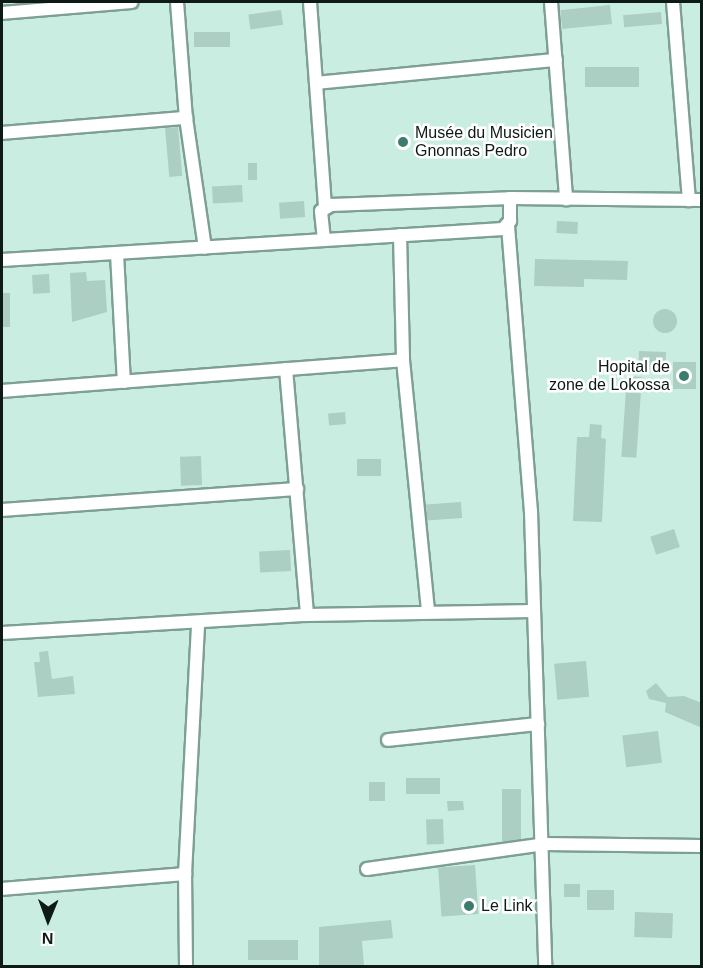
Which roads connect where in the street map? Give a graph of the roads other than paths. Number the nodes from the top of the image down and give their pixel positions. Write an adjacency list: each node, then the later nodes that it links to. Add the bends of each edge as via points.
1 (132, 2): 6 (street)
2 (177, 2): 9 (street)
3 (310, 2): 8 (street)
4 (551, 2): 7 (street)
5 (673, 2): 13 (street)
6 (2, 13)
7 (556, 60): 8 (street); 12 (street)
8 (316, 83): 15 (street)
9 (186, 118): 10 (street); 19 (street)
10 (2, 133)
11 (510, 198): 12 (street); 15 (street); 16 (street)
12 (566, 199): 13 (street)
13 (688, 200): 14 (street)
14 (702, 200)
15 (325, 207): 18 (street)
16 (508, 226): 17 (street); 29 (street)
17 (400, 235): 18 (street); 22 (street)
18 (324, 240): 19 (street)
19 (205, 248): 20 (street)
20 (117, 254): 21 (street); 24 (street)
21 (2, 260)
22 (403, 360): 23 (street); 28 (street)
23 (286, 369): 24 (street); 26 (street)
24 (124, 382): 25 (street)
25 (2, 392)
26 (297, 489): 27 (street); 30 (street)
27 (2, 510)
28 (428, 612): 29 (street); 30 (street)
29 (533, 612): 33 (street)
30 (306, 615): 31 (street)
31 (198, 622): 32 (street); 38 (street)
32 (2, 633)
33 (538, 724): 34 (street); 35 (street)
34 (388, 740)
35 (544, 844): 36 (street); 37 (street); 42 (street)
36 (702, 846)
37 (367, 868)
38 (185, 874): 39 (street); 40 (street)
39 (2, 889)
40 (186, 966)
41 (538, 966): 42 (street)
42 (545, 966)

